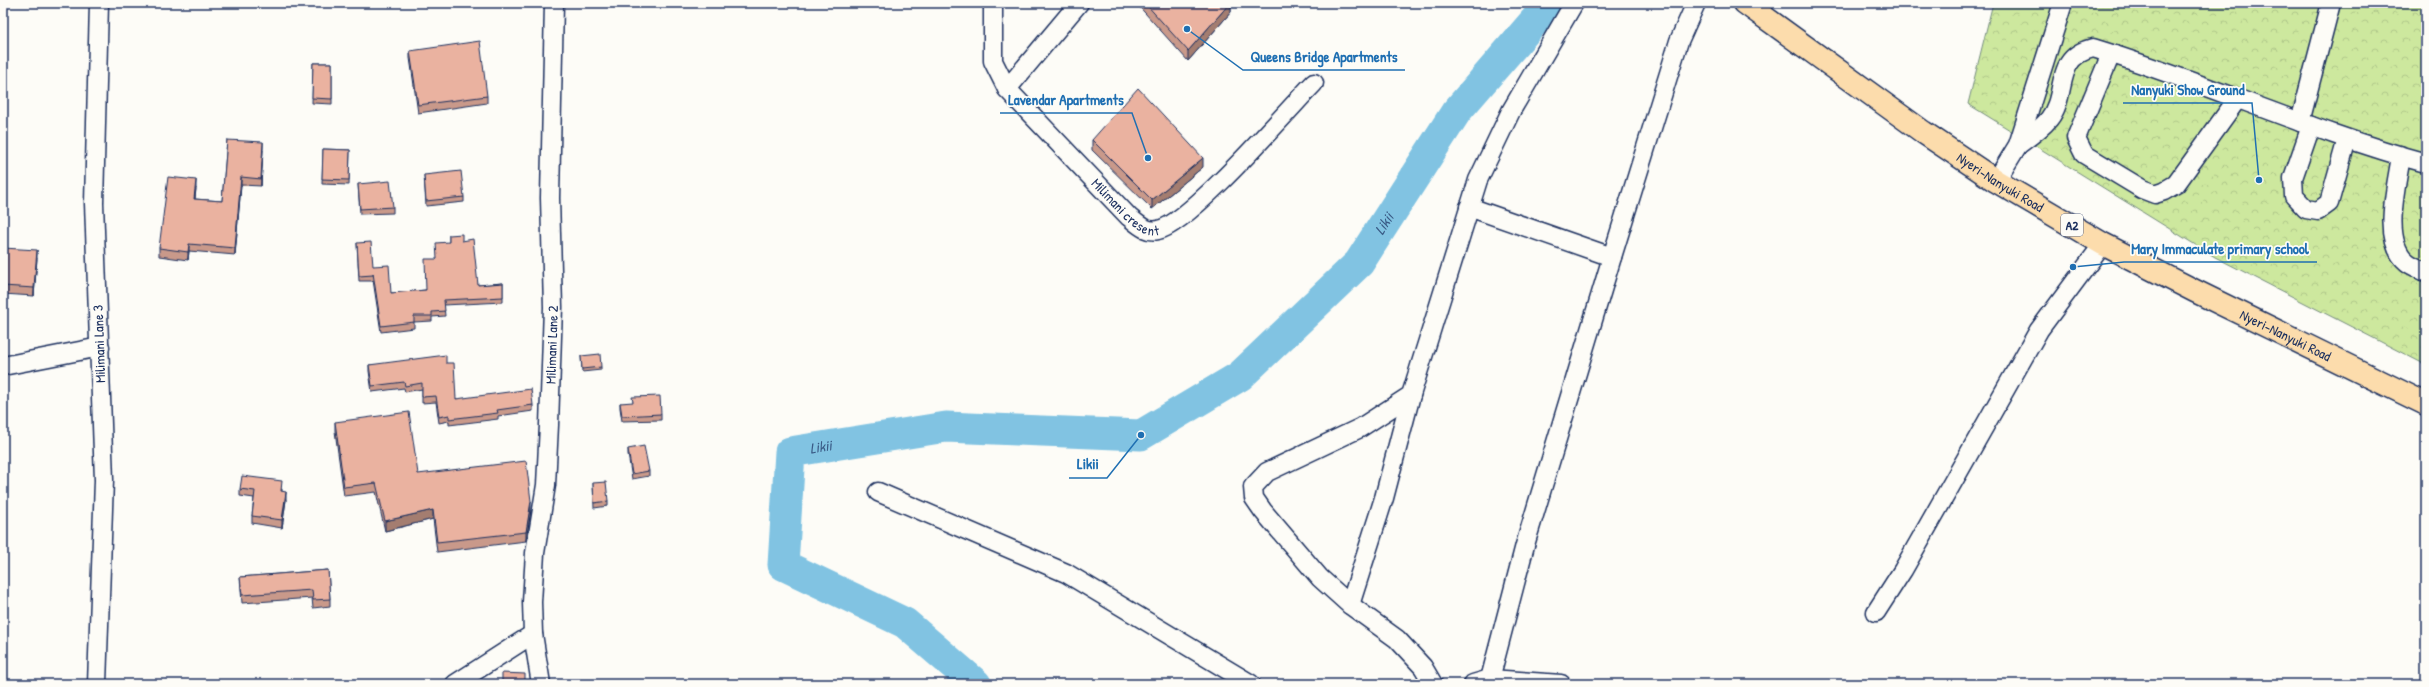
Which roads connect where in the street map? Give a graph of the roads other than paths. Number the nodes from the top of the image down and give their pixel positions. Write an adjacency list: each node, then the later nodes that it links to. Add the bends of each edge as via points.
1 (99, 3): 24 (street, Milimani Lane 3, via 94,203)
2 (554, 3): 31 (street, Milimani Lane 2, via 550,198 553,307 550,417 546,485 535,553)
3 (993, 3): 12 (street, Milimani cresent, via 993,61)
4 (1079, 3): 12 (street)
5 (1574, 3): 20 (street, via 1501,130 1478,180)
6 (1696, 3): 22 (street, via 1679,41)
7 (1744, 3): 19 (highway, Nyeri-Nanyuki Road / A2)
8 (2063, 3): 16 (street)
9 (2331, 3): 14 (street)
10 (2111, 54): 13 (street); 13 (street, via 2076,138 2084,154 2142,189 2155,194 2176,184); 16 (street, via 2093,48 2074,56 2063,76 2056,107 2050,119)
11 (1314, 83): 12 (street, Milimani cresent, via 1192,208 1159,230 1150,231 1140,227 1129,217)
12 (1007, 89)
13 (2238, 98): 14 (street)
14 (2305, 124): 15 (street); 15 (street, via 2293,178 2294,196 2306,209 2318,211 2329,202)
15 (2347, 139): 17 (street)
16 (2018, 144): 19 (street)
17 (2401, 156): 18 (street); 23 (street, via 2392,235 2398,250 2407,262)
18 (2426, 163)
19 (1996, 181): 21 (highway, Nyeri-Nanyuki Road / A2)
20 (1469, 207): 22 (street); 26 (street)
21 (2103, 244): 27 (highway, Nyeri-Nanyuki Road / A2, via 2326,357); 30 (street, via 2039,330 1904,570)
22 (1612, 257): 32 (street, via 1526,545)
23 (2426, 272)
24 (100, 347): 25 (street); 33 (street, Milimani Lane 3, via 104,480)
25 (3, 366)
26 (1410, 396): 29 (street, via 1384,498); 29 (street, via 1360,428 1267,472 1253,487 1254,498 1263,511 1320,578)
27 (2426, 404)
28 (878, 492): 36 (street, via 1066,573)
29 (1350, 605): 37 (street, via 1397,639 1423,667)
30 (1876, 612)
31 (533, 634): 34 (street); 35 (street, Milimani Lane 2)
32 (1490, 679): 38 (street); 39 (street)
33 (97, 684)
34 (455, 684)
35 (542, 684)
36 (1250, 684)
37 (1433, 684)
38 (1473, 684)
39 (1561, 684)

